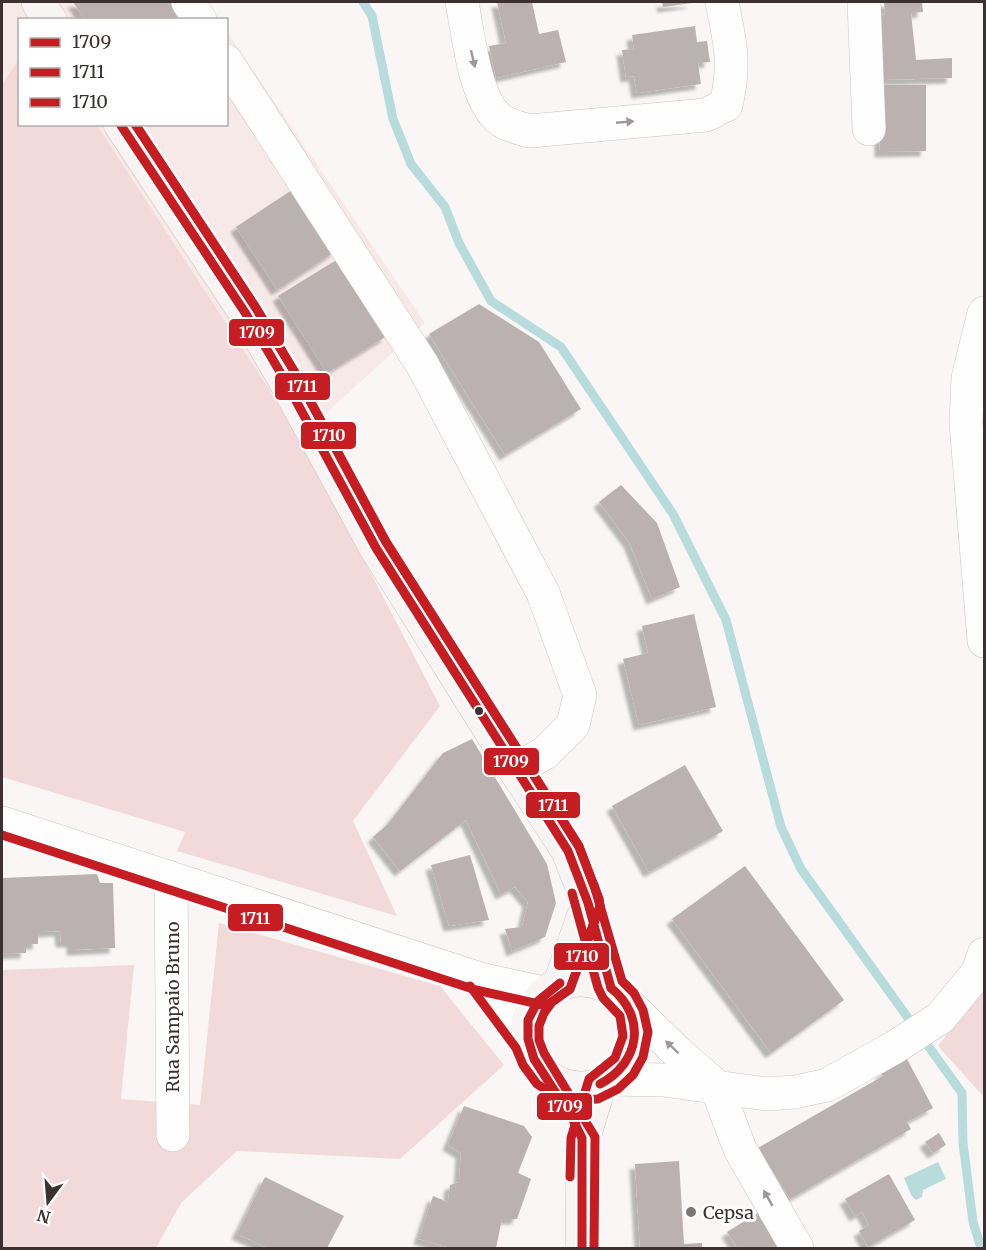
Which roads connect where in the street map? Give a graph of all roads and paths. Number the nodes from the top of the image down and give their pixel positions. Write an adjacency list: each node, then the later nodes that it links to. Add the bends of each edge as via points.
1 (38, 2): 6 (main road)
2 (188, 2): 7 (street)
3 (462, 2): 4 (street, one-way to 4, via 473,63 486,101 497,117 530,131 706,115 726,105 733,59)
4 (722, 2)
5 (864, 2): 10 (street)
6 (49, 18)
7 (199, 18)
8 (228, 64): 13 (street, via 422,364 543,594 580,695 573,725 544,753)
9 (121, 126): 13 (main road, via 246,314 376,548)
10 (869, 129)
11 (984, 313): 12 (street, via 968,378 966,423)
12 (984, 641)
13 (515, 770): 16 (main road, via 568,851)
14 (2, 824): 15 (street)
15 (171, 878): 18 (street); 25 (street, Rua Sampaio Bruno)
16 (588, 903): 19 (main road); 20 (main road)
17 (984, 954): 24 (street, via 978,972 940,1018 827,1085 767,1094)
18 (480, 979): 19 (street); 21 (street)
19 (552, 988): 20 (main road, via 577,979 595,981); 21 (main road, via 533,1007 527,1024)
20 (618, 994): 23 (main road, via 633,1016 636,1034 633,1052 624,1067); 24 (street, one-way to 20)
21 (527, 1042): 22 (main road, via 532,1059)
22 (544, 1074): 23 (main road, via 576,1088); 26 (main road)
23 (606, 1082): 24 (street, via 663,1080); 26 (main road)
24 (716, 1086): 28 (street, one-way to 24, via 740,1149)
25 (173, 1135)
26 (582, 1140): 27 (main road)
27 (582, 1248)
28 (797, 1248)

